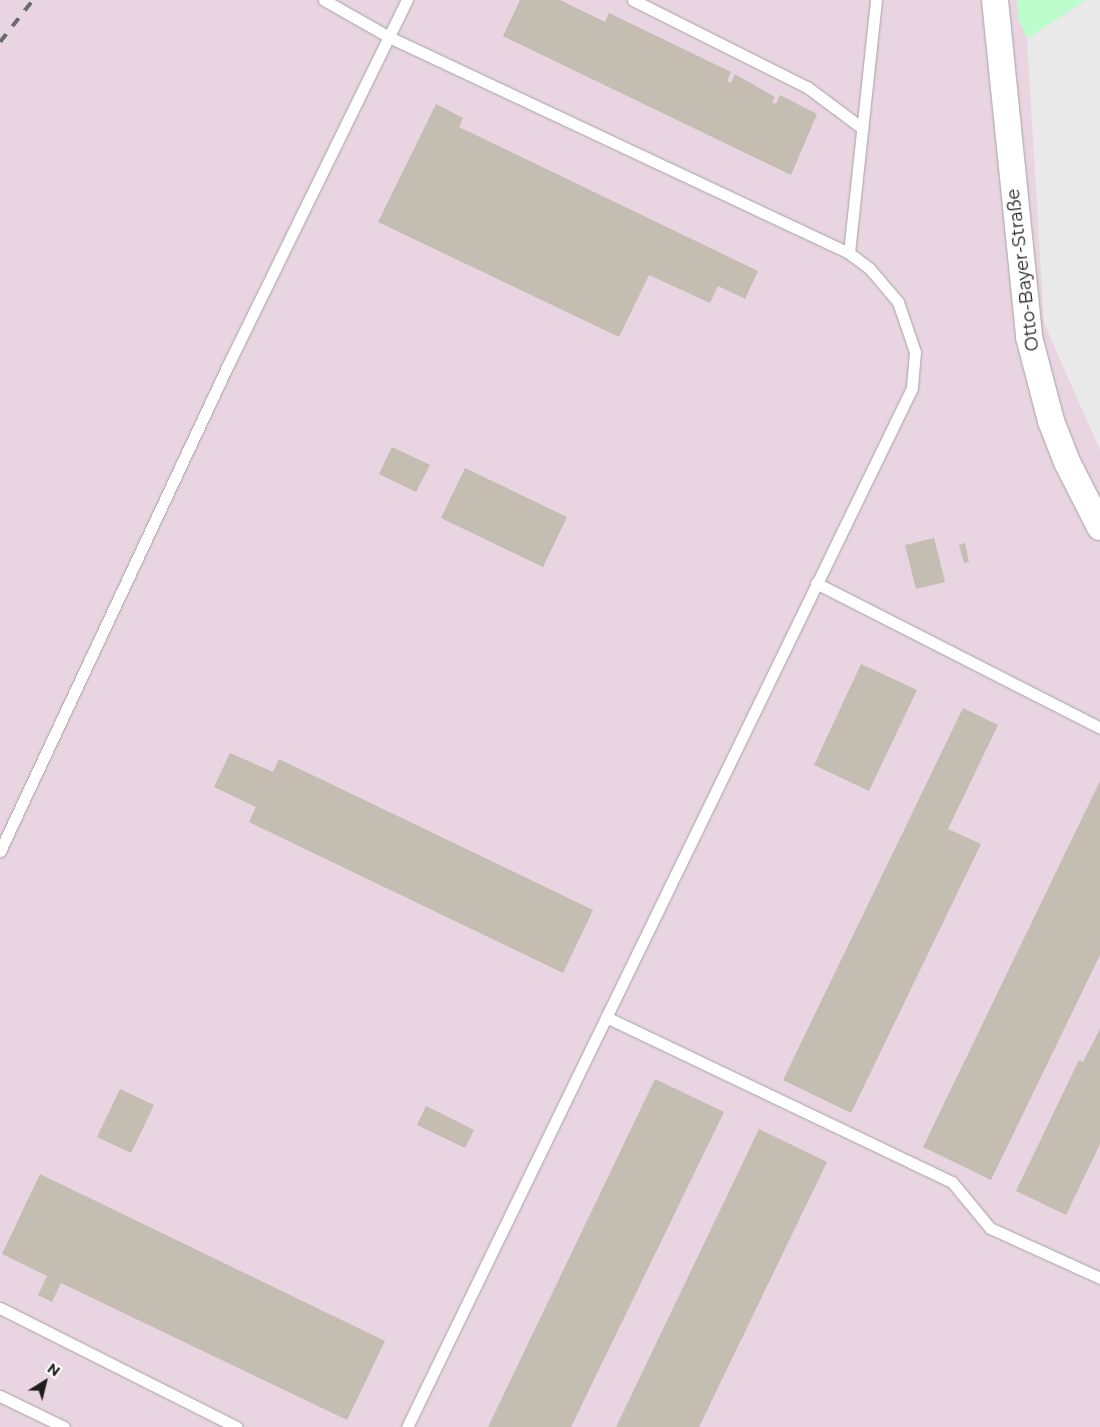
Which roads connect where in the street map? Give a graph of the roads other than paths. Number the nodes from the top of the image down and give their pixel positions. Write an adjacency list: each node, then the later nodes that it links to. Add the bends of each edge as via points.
1 (324, 0): 6 (lane)
2 (407, 0): 6 (lane)
3 (633, 0): 7 (lane, via 807,88)
4 (876, 0): 7 (lane)
5 (995, 0): 9 (street, Otto-Bayer-Straße, via 1029,337 1051,421 1067,462)
6 (389, 37): 8 (lane); 12 (lane, via 228,365)
7 (862, 128): 8 (lane)
8 (849, 253): 10 (lane, via 870,269 898,302 915,352 912,388)
9 (1100, 527)
10 (816, 584): 11 (lane); 13 (lane)
11 (1100, 728)
12 (0, 852)
13 (606, 1017): 14 (lane, via 952,1182 990,1228); 19 (lane)
14 (1100, 1278)
15 (0, 1308): 18 (lane)
16 (0, 1396): 17 (lane)
17 (64, 1427)
18 (237, 1427)
19 (407, 1427)

